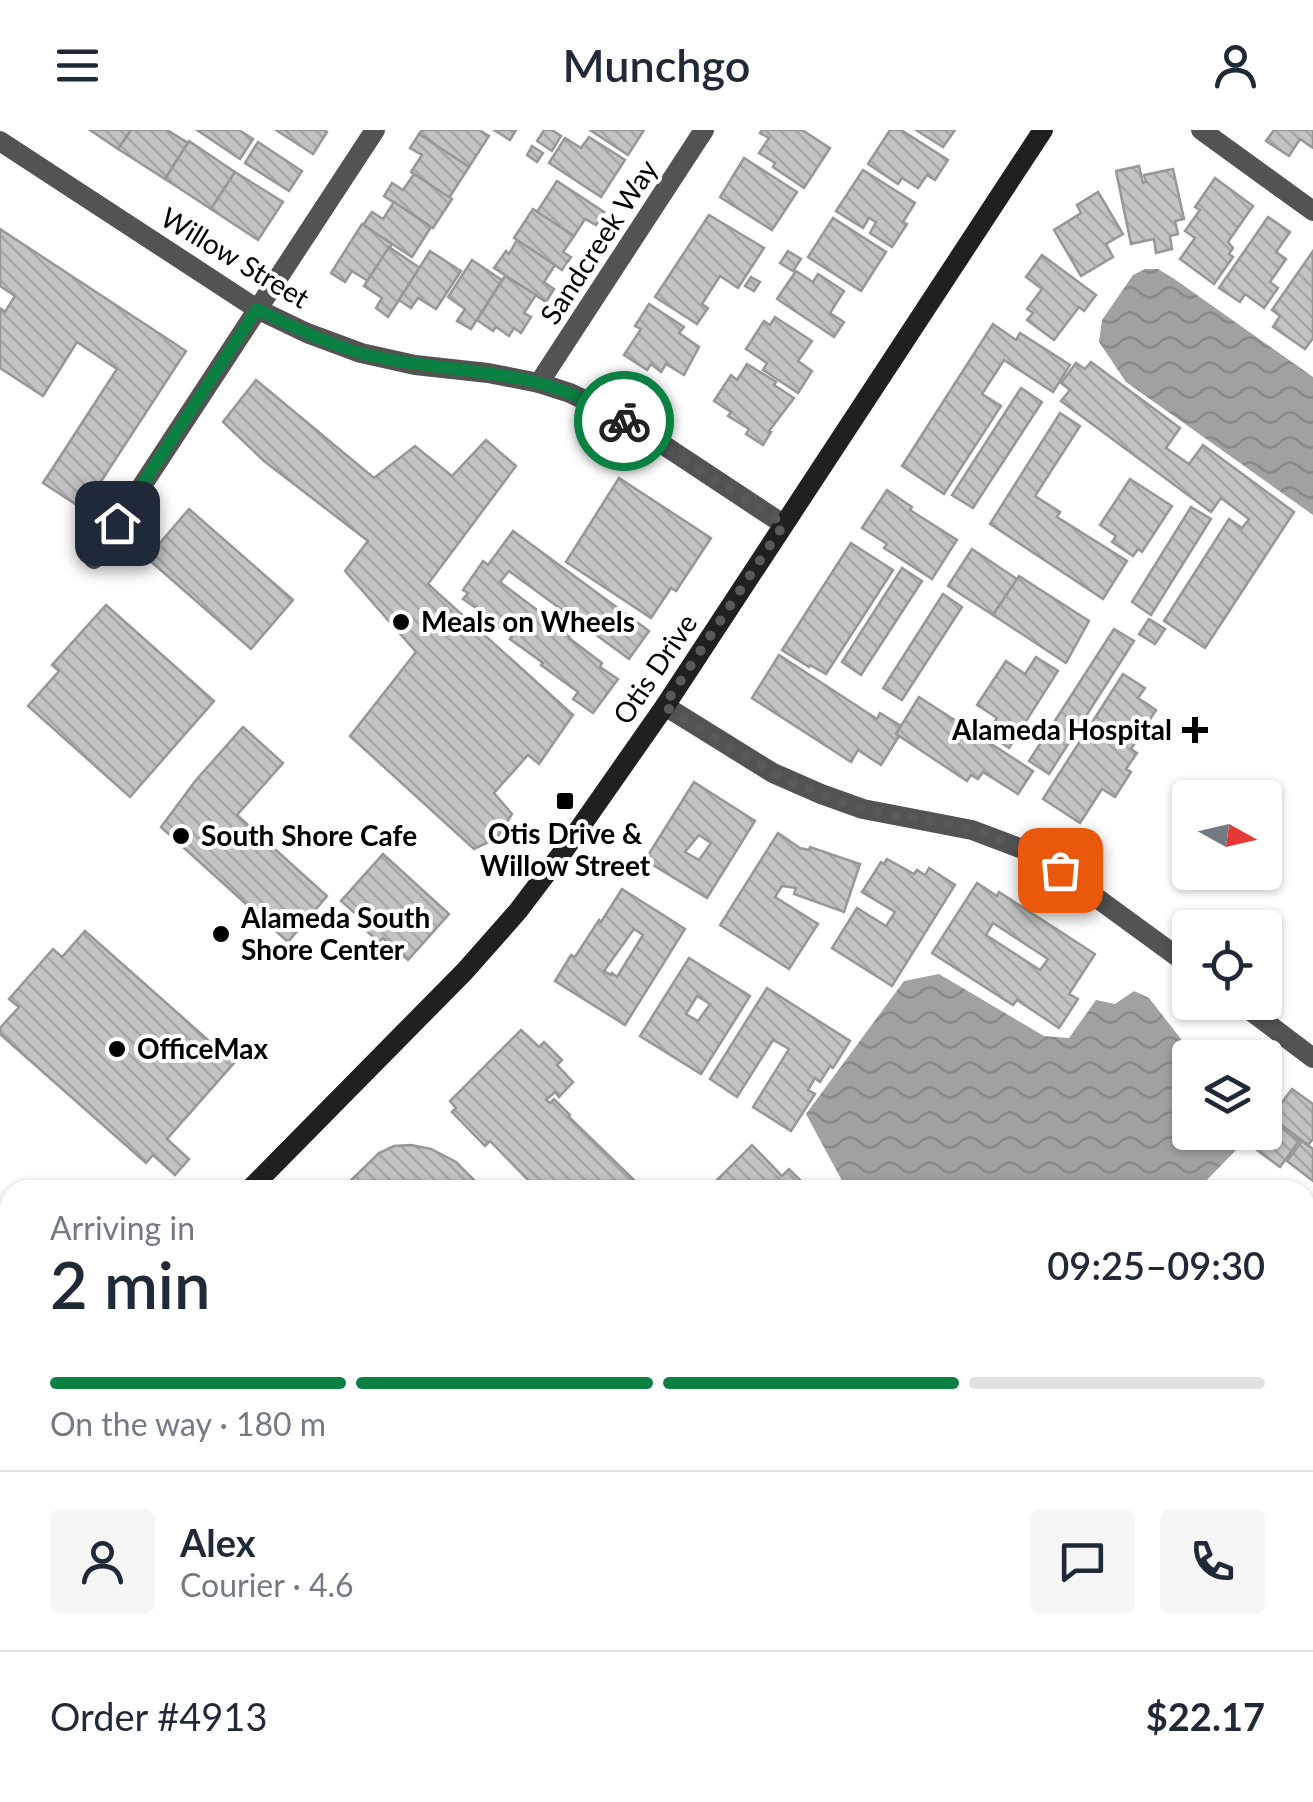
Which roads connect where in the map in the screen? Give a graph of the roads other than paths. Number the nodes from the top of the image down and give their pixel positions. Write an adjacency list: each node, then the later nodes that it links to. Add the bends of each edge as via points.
1 (375, 130): 7 (street)
2 (704, 130): 8 (street, Sandcreek Way)
3 (1044, 130): 9 (main road, Otis Drive)
4 (1201, 130): 6 (street)
5 (0, 141): 7 (street, Willow Street)
6 (1313, 210)
7 (257, 309): 8 (street, Willow Street, via 361,353); 10 (street)
8 (539, 383): 9 (street, Willow Street, via 617,417)
9 (784, 524): 11 (main road, Otis Drive)
10 (94, 560)
11 (664, 706): 12 (street, via 773,773 821,794 972,830 1038,855); 15 (main road, Otis Drive, via 518,911)
12 (1172, 953)
13 (1263, 1020): 14 (street)
14 (1313, 1058)
15 (259, 1180)

